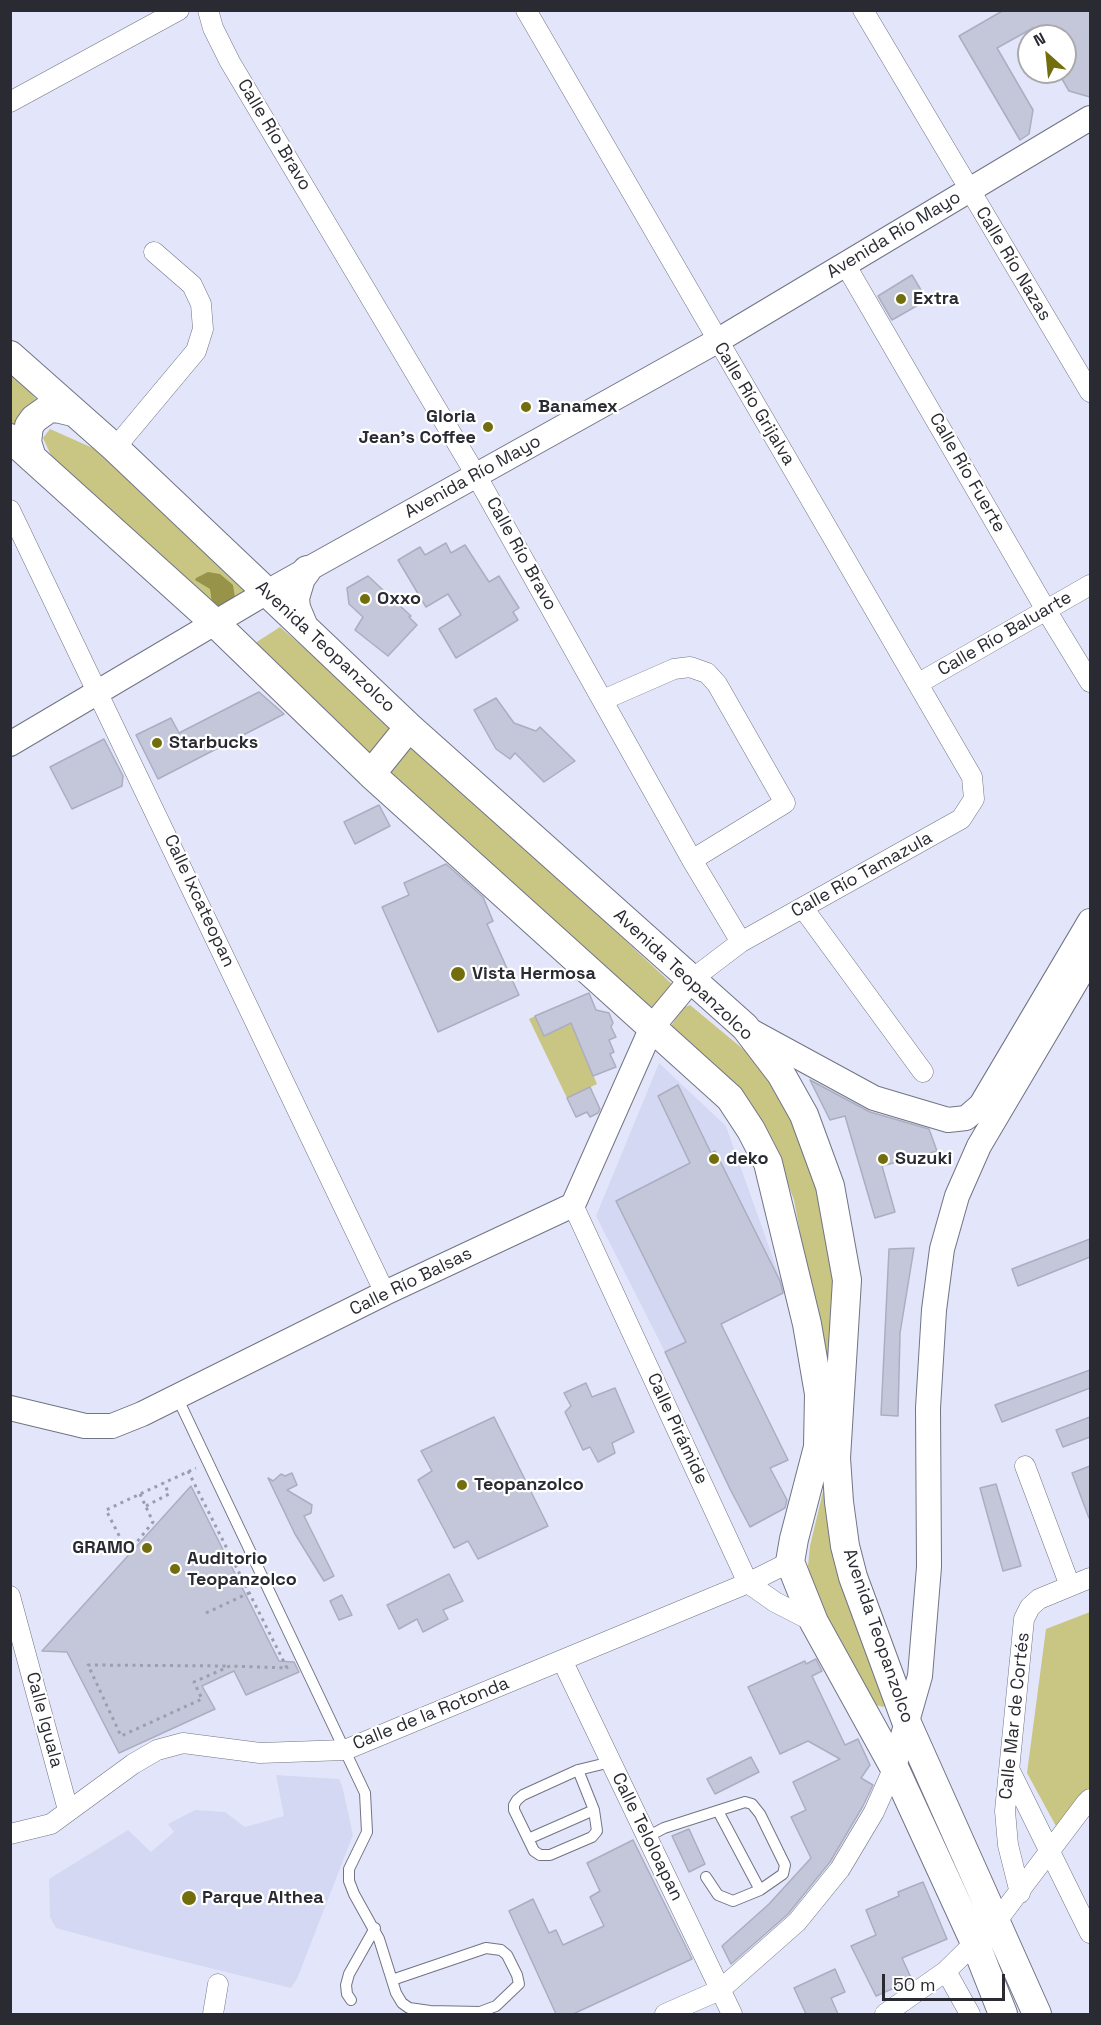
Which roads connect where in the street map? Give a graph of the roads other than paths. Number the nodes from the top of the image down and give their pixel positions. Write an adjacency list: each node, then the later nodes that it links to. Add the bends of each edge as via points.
1 (178, 10): 5 (street)
2 (208, 10): 17 (street, Calle Río Bravo, via 230,62)
3 (526, 10): 10 (street, Calle Río Grijalva)
4 (862, 10): 7 (street, Calle Río Nazas)
5 (10, 102)
6 (1090, 118): 7 (street, Avenida Río Mayo)
7 (969, 190): 9 (street, Avenida Río Mayo); 12 (street, Calle Río Nazas)
8 (154, 252): 15 (street, via 192,285 201,304 203,330 196,351)
9 (845, 264): 10 (street, Avenida Río Mayo); 22 (street, Calle Río Fuerte)
10 (717, 341): 17 (street, Avenida Río Mayo); 26 (street, Calle Río Grijalva)
11 (10, 355): 13 (main road, Avenida Teopanzolco)
12 (1090, 392)
13 (73, 412): 15 (main road, Avenida Teopanzolco); 16 (main road, via 48,409 34,418 27,442)
14 (10, 438): 16 (main road)
15 (115, 448): 21 (main road, Avenida Teopanzolco)
16 (32, 458): 23 (main road)
17 (476, 475): 19 (street, Avenida Río Mayo); 28 (street, Calle Río Bravo)
18 (10, 510): 27 (street, Calle Ixcateopan)
19 (307, 570): 21 (street, Avenida Río Mayo); 24 (main road, via 296,598)
20 (1090, 585): 22 (street, Calle Río Baluarte)
21 (267, 592): 23 (street, Avenida Río Mayo); 24 (main road, Avenida Teopanzolco)
22 (1046, 610): 25 (street, Calle Río Fuerte); 26 (street, Calle Río Baluarte)
23 (215, 623): 27 (street, Avenida Río Mayo); 31 (main road)
24 (304, 627): 29 (main road, Avenida Teopanzolco)
25 (1090, 682)
26 (919, 683): 32 (street, Calle Río Grijalva, via 972,777)
27 (99, 692): 30 (street, Avenida Río Mayo); 43 (street, Calle Ixcateopan)
28 (603, 700): 33 (street, Calle Río Bravo); 33 (street, via 674,669 690,667 706,673 717,684 785,803)
29 (409, 727): 31 (main road); 38 (main road, Avenida Teopanzolco)
30 (10, 744)
31 (371, 774): 39 (main road)
32 (974, 799): 34 (street, Calle Río Tamazula, via 961,819)
33 (692, 860): 36 (street, Calle Río Bravo)
34 (803, 908): 36 (street, Calle Río Tamazula); 41 (street)
35 (1090, 921): 40 (street, via 981,1106 966,1118 948,1120 873,1098)
36 (741, 942): 38 (street, Calle Río Tamazula)
37 (1090, 958): 54 (street, via 979,1146 957,1196 942,1249 928,1408 930,1567 920,1676)
38 (691, 980): 39 (street); 40 (main road, Avenida Teopanzolco)
39 (652, 1027): 42 (street); 47 (main road, via 730,1098 768,1163 807,1324 819,1394 818,1447)
40 (745, 1027): 54 (main road, Avenida Teopanzolco, via 781,1074 804,1115 830,1186 847,1280 836,1458 845,1546)
41 (923, 1072)
42 (573, 1205): 43 (street, Calle Río Balsas); 49 (street, Calle Pirámide)
43 (385, 1293): 44 (street, Calle Río Balsas)
44 (177, 1397): 45 (street, Calle Río Balsas, via 112,1426 85,1426); 55 (lane)
45 (10, 1408)
46 (1025, 1466): 50 (street)
47 (790, 1562): 49 (street, Calle de la Rotonda); 52 (main road, Avenida Teopanzolco)
48 (1090, 1578): 50 (street, Calle Mar de Cortés)
49 (748, 1583): 52 (street); 53 (street, Calle de la Rotonda)
50 (1070, 1586): 59 (street, Calle Mar de Cortés, via 1039,1599 1024,1619)
51 (10, 1596): 61 (street, Calle Iguala)
52 (814, 1622): 57 (main road, Avenida Teopanzolco)
53 (562, 1660): 55 (street, Calle de la Rotonda); 56 (street, Calle Teloloapan)
54 (906, 1721): 57 (street); 71 (main road, Avenida Teopanzolco)
55 (345, 1750): 61 (street, Calle de la Rotonda, via 260,1753 183,1743 157,1750); 72 (lane, via 365,1793 367,1832 349,1869 349,1881)
56 (608, 1756): 58 (lane); 65 (street, Calle Teloloapan)
57 (894, 1767): 74 (main road, Avenida Teopanzolco); 78 (street, via 874,1812 840,1869 797,1922)
58 (578, 1770): 62 (lane); 66 (lane, via 517,1800 514,1810)
59 (1010, 1772): 67 (street); 70 (street, Calle Mar de Cortés, via 1005,1811 1008,1845)
60 (1090, 1799): 67 (street)
61 (68, 1810): 64 (street, Calle de la Rotonda, via 51,1824)
62 (594, 1810): 66 (lane); 66 (lane, via 597,1831 592,1837 550,1855 534,1851)
63 (718, 1811): 65 (lane); 69 (lane); 69 (lane, via 745,1802 760,1814 784,1865 783,1874)
64 (10, 1834)
65 (646, 1837): 78 (street, Calle Teloloapan)
66 (528, 1839)
67 (1051, 1851): 70 (street); 73 (street)
68 (706, 1877): 69 (lane, via 718,1895 734,1901)
69 (760, 1890)
70 (1020, 1893): 71 (street)
71 (996, 1922): 74 (street); 86 (main road, Avenida Teopanzolco)
72 (375, 1928): 76 (lane); 79 (lane, via 349,1974 346,1985)
73 (1090, 1933)
74 (975, 1943): 75 (street); 85 (main road, Avenida Teopanzolco)
75 (946, 1971): 83 (street); 84 (street)
76 (392, 1980): 76 (lane, via 486,1948 507,1955 519,1984 496,2007 480,2012 430,2011 402,2003)
77 (218, 1984): 80 (street)
78 (720, 1990): 81 (street); 82 (street, Calle Teloloapan)
79 (351, 2000)
80 (213, 2014)
81 (665, 2014)
82 (732, 2014)
83 (885, 2014)
84 (970, 2014)
85 (1003, 2014)
86 (1037, 2014)

